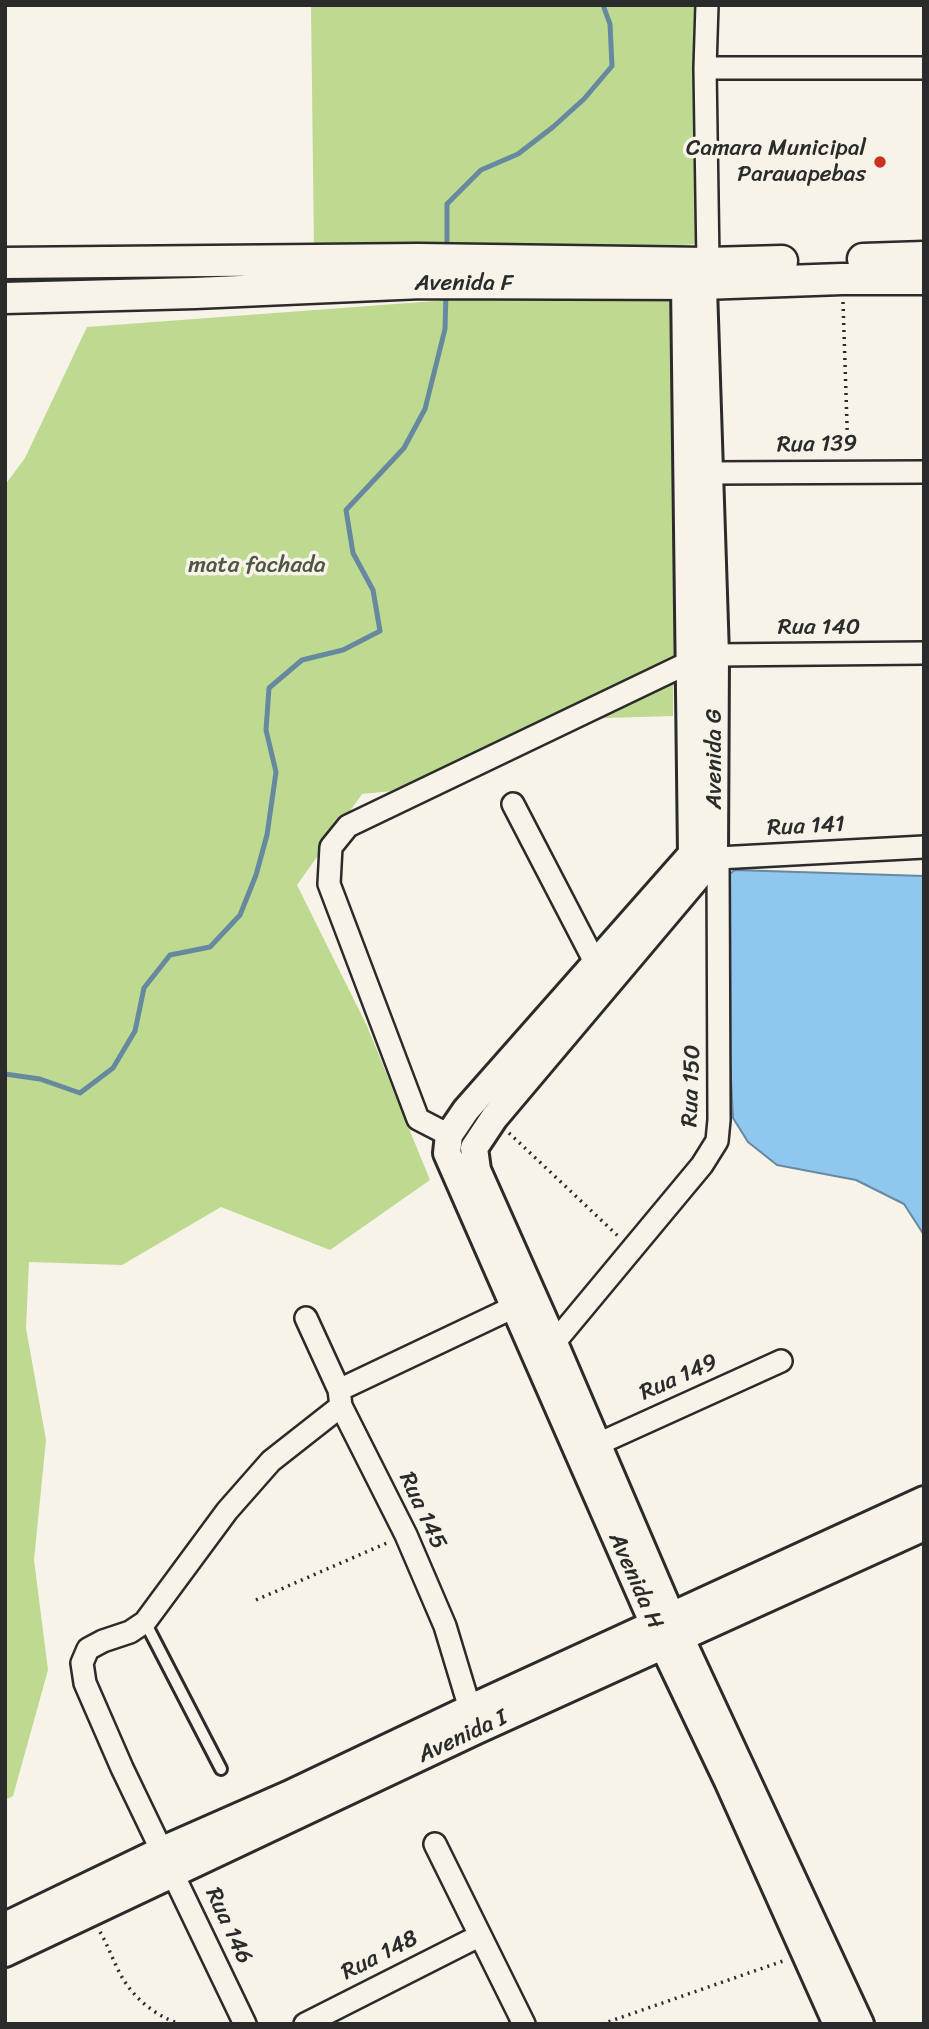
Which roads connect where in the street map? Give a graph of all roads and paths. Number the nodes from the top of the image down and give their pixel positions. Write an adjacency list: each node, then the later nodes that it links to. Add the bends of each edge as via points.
1 (707, 5): 2 (street, Avenida G)
2 (705, 68): 3 (street); 7 (street, Avenida G)
3 (924, 68)
4 (924, 257): 7 (main road, Avenida F)
5 (5, 263): 6 (main road, Avenida F)
6 (420, 271): 7 (main road, Avenida F); 10 (main road, Avenida F, via 195,293)
7 (699, 277): 8 (main road, Avenida F); 13 (street, Avenida G); 16 (street, Avenida G)
8 (842, 279): 9 (main road, Avenida F); 11 (path)
9 (924, 279)
10 (5, 298)
11 (848, 471): 12 (street, Rua 139); 13 (street, Rua 139)
12 (924, 472)
13 (710, 473): 15 (street, Avenida G)
14 (924, 653): 15 (street, Rua 140)
15 (715, 655): 19 (street, Avenida G)
16 (690, 662): 19 (street, Avenida G); 22 (street, via 348,826 331,847 329,884 418,1119)
17 (513, 804): 20 (street)
18 (924, 848): 19 (street, Rua 141)
19 (708, 856): 20 (street); 21 (street); 24 (street, Rua 150, via 720,1089 717,1141)
20 (596, 964): 22 (street)
21 (494, 1118): 23 (street); 24 (path)
22 (449, 1135): 23 (street); 25 (street, Avenida H, via 451,1168)
23 (474, 1148): 27 (street, Avenida H, via 477,1170)
24 (632, 1250): 27 (street, Rua 150)
25 (514, 1307): 29 (street); 36 (street, Avenida H)
26 (306, 1318): 29 (street, Rua 145)
27 (554, 1343): 30 (street, Avenida H)
28 (781, 1361): 30 (street, Rua 149)
29 (340, 1398): 33 (street, Rua 145); 35 (street, via 271,1461 227,1511)
30 (598, 1444): 36 (street, Avenida H)
31 (924, 1500): 36 (street, Avenida I)
32 (924, 1527): 36 (street, Avenida I)
33 (406, 1535): 34 (path); 37 (street, Rua 145, via 445,1626)
34 (256, 1600)
35 (145, 1622): 38 (lane); 40 (street, Rua 146, via 88,1649 82,1663 85,1683)
36 (667, 1631): 37 (street, Avenida I); 45 (street, Avenida H, via 727,1781); 52 (street, Avenida H)
37 (473, 1720): 40 (street, Avenida I)
38 (221, 1769)
39 (435, 1843): 43 (street)
40 (168, 1861): 41 (street, Avenida I); 42 (street, Avenida I); 47 (street, Rua 146)
41 (89, 1913): 44 (street, Avenida I); 46 (path, via 122,1978 151,2010)
42 (5, 1926)
43 (479, 1936): 48 (street, Rua 148); 49 (street)
44 (5, 1953)
45 (805, 1955): 50 (path); 51 (street, Avenida H)
46 (180, 2024)
47 (245, 2024)
48 (305, 2024)
49 (524, 2024)
50 (602, 2024)
51 (837, 2024)
52 (860, 2024)

